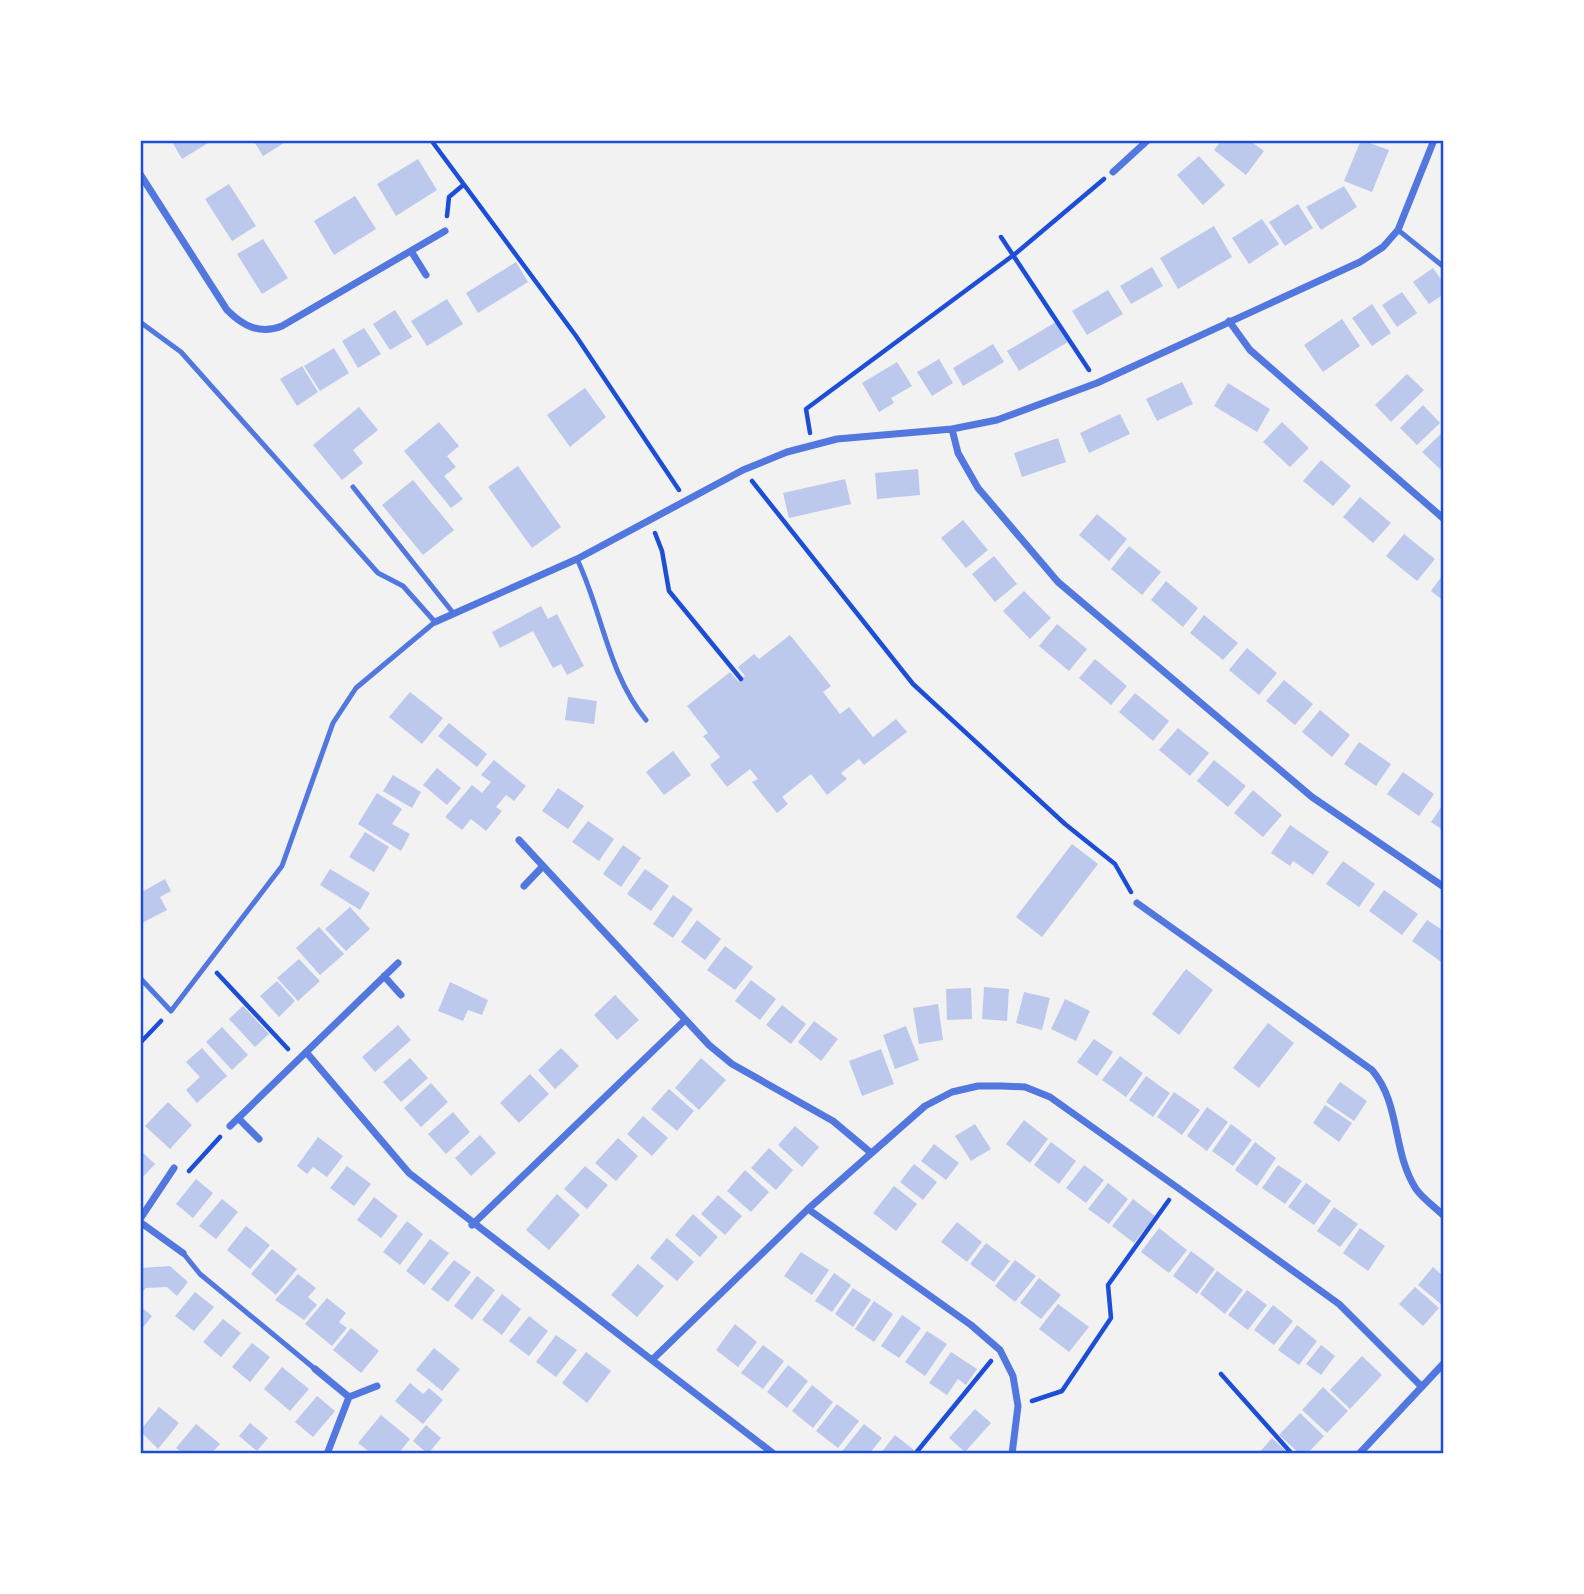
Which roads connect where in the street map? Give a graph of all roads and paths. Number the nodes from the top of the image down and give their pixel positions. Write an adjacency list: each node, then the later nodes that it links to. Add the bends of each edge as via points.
1 (431, 140): 6 (path)
2 (1148, 140): 4 (street)
3 (1434, 140): 7 (street)
4 (1113, 172): 11 (path)
5 (140, 174): 10 (street, via 227,310 236,320 258,330 282,326)
6 (462, 186): 8 (path, via 449,197); 21 (path, via 576,336)
7 (1398, 230): 12 (lane); 14 (street, via 1360,262)
8 (445, 231): 10 (street)
9 (1001, 237): 11 (path)
10 (411, 251): 13 (street)
11 (1014, 254): 16 (path); 18 (path, via 806,409)
12 (1444, 267)
13 (426, 275)
14 (1229, 321): 16 (street); 22 (street, via 1250,350)
15 (140, 322): 26 (lane, via 181,352 378,573 403,586)
16 (1097, 383): 17 (street, via 997,420)
17 (952, 429): 18 (street); 32 (street, via 958,453 978,488 1058,582 1312,797)
18 (811, 445): 19 (street)
19 (743, 470): 21 (street); 33 (path, via 913,684 1115,864)
20 (353, 487): 25 (lane)
21 (685, 499): 23 (street)
22 (1444, 519)
23 (648, 520): 24 (street); 27 (path, via 662,551 669,591)
24 (577, 559): 25 (street); 28 (lane, via 617,671 630,701)
25 (454, 614): 26 (street)
26 (435, 622): 35 (lane, via 356,688 333,723 282,866)
27 (741, 679)
28 (646, 720)
29 (519, 840): 30 (street)
30 (543, 866): 31 (street); 40 (street)
31 (524, 886)
32 (1444, 887)
33 (1137, 903): 51 (street, via 1372,1070 1390,1099 1407,1171 1417,1190)
34 (398, 962): 36 (street)
35 (207, 963): 39 (lane); 43 (path)
36 (384, 976): 38 (street); 42 (street)
37 (140, 978): 39 (lane)
38 (401, 995)
39 (171, 1011): 41 (path)
40 (685, 1020): 47 (street, via 732,1064 833,1121); 53 (street)
41 (140, 1043)
42 (306, 1052): 43 (street); 53 (street, via 409,1174)
43 (298, 1059): 44 (street)
44 (238, 1118): 45 (street); 46 (street)
45 (230, 1126): 48 (path, via 190,1171)
46 (259, 1139)
47 (870, 1152): 49 (street, via 925,1106 952,1093 978,1086 1024,1087 1050,1097); 50 (street)
48 (174, 1168): 52 (street)
49 (1178, 1188): 62 (street, via 1339,1304); 64 (path, via 1108,1285 1111,1318 1062,1391)
50 (808, 1209): 55 (street); 56 (street)
51 (1444, 1216)
52 (140, 1220): 54 (street)
53 (472, 1225): 56 (street)
54 (183, 1253): 58 (lane, via 200,1274)
55 (1000, 1350): 64 (street, via 1013,1376); 67 (path)
56 (652, 1360): 66 (street)
57 (1444, 1363): 59 (street)
58 (315, 1369): 63 (street)
59 (1441, 1372): 62 (street)
60 (1221, 1374): 69 (path)
61 (377, 1386): 63 (street)
62 (1422, 1386): 70 (street)
63 (349, 1397): 65 (street)
64 (1018, 1406): 68 (street)
65 (327, 1454)
66 (774, 1454)
67 (915, 1454)
68 (1012, 1454)
69 (1292, 1454)
70 (1359, 1454)

